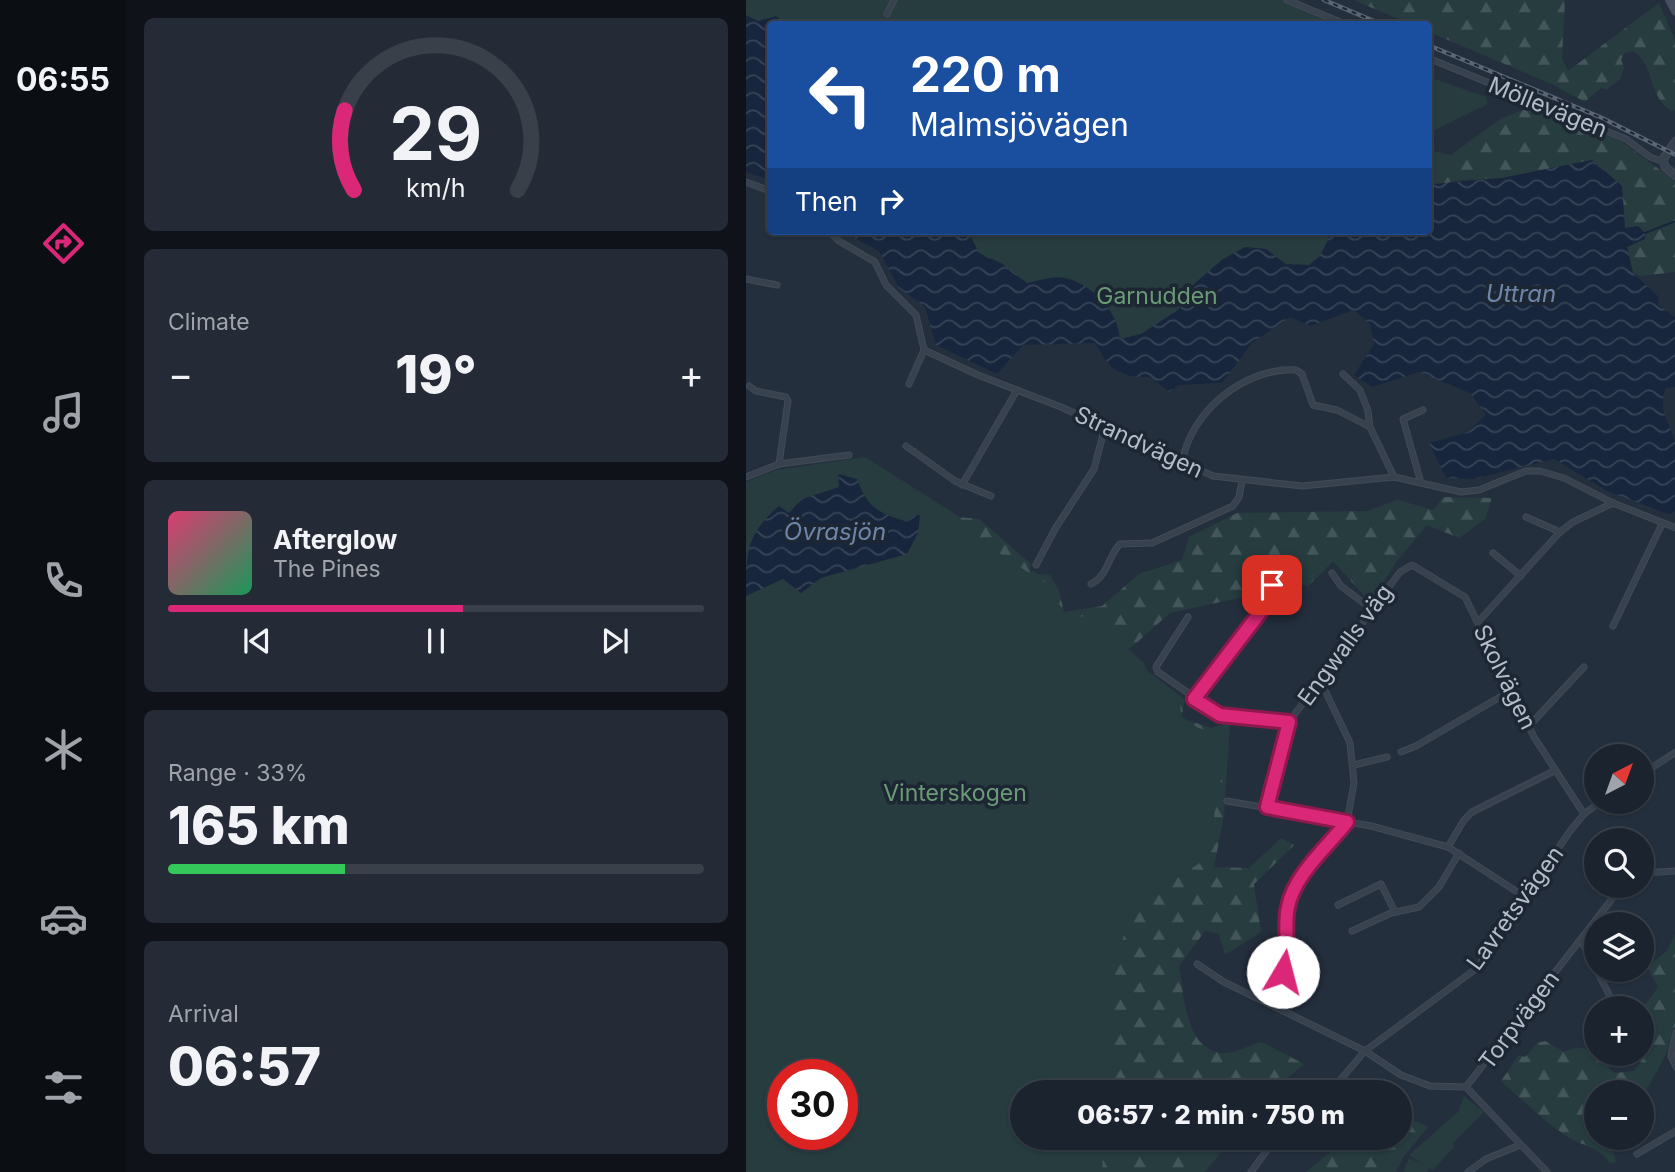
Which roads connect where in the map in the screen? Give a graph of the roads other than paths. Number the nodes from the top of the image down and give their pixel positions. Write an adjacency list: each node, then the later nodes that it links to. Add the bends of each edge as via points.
1 (894, 0): 5 (street)
2 (1287, 0): 6 (street)
3 (1670, 0): 4 (main road)
4 (1675, 11)
5 (887, 14)
6 (1338, 21)
7 (1432, 60): 9 (street, Möllevägen, via 1626,139 1650,158)
8 (1675, 141): 9 (street)
9 (1664, 162): 10 (street)
10 (1675, 176)
11 (746, 182): 12 (street)
12 (767, 190)
13 (833, 235): 16 (street, via 875,262 886,285 916,315)
14 (746, 279): 15 (street)
15 (778, 285)
16 (924, 350): 18 (street); 20 (street, Strandvägen)
17 (1343, 374): 23 (street, via 1360,390)
18 (909, 384)
19 (749, 386): 27 (street, via 788,401)
20 (1017, 390): 22 (street, Strandvägen); 32 (street)
21 (1423, 410): 31 (street, via 1403,419)
22 (1105, 427): 26 (street, Strandvägen); 40 (street, via 1094,469)
23 (1370, 427): 26 (street, via 1337,410 1313,405 1302,374 1296,370 1275,371 1252,379 1214,404 1185,442); 29 (street)
24 (906, 446): 32 (street)
25 (849, 455): 27 (street)
26 (1182, 463): 30 (street, Strandvägen, via 1213,477)
27 (779, 464): 28 (street)
28 (746, 477)
29 (1394, 477): 30 (street, Strandvägen, via 1302,486); 31 (street, Strandvägen)
30 (1242, 481): 44 (street, via 1233,506 1152,543 1120,544 1102,577)
31 (1422, 483): 34 (street, Strandvägen, via 1461,492 1479,490 1526,471 1540,471)
32 (962, 485): 33 (street)
33 (991, 496)
34 (1613, 503): 36 (street, Strandvägen); 38 (street)
35 (1526, 517): 38 (street)
36 (1662, 524): 37 (street, Strandvägen); 49 (street)
37 (1675, 528)
38 (1560, 532): 43 (street)
39 (1493, 553): 43 (street)
40 (1036, 565)
41 (1406, 566): 46 (street, Engwalls väg); 48 (street, Skolvägen, via 1416,565 1459,592)
42 (1332, 573): 46 (street, via 1340,586)
43 (1521, 576): 48 (street)
44 (1091, 584)
45 (1272, 585): 53 (street, via 1265,606)
46 (1372, 610): 51 (street, Engwalls väg)
47 (1188, 617): 53 (street, via 1156,667)
48 (1478, 622): 52 (street, Skolvägen)
49 (1613, 626)
50 (1584, 667): 55 (street)
51 (1320, 680): 54 (street, Engwalls väg); 59 (street, via 1349,740)
52 (1512, 690): 55 (street, Skolvägen); 56 (street)
53 (1194, 699): 54 (street, via 1220,715)
54 (1289, 722): 63 (street, Engwalls väg)
55 (1529, 726): 61 (street, Skolvägen)
56 (1401, 752)
57 (1675, 752): 60 (street)
58 (1387, 757): 59 (street)
59 (1354, 765): 65 (street)
60 (1654, 766)
61 (1554, 771): 64 (street, Skolvägen); 66 (street, via 1472,813)
62 (1227, 801): 63 (street)
63 (1267, 807): 65 (street)
64 (1584, 814): 70 (street, Lavretsvägen)
65 (1347, 822): 66 (street); 78 (street, via 1291,897 1287,909 1289,953)
66 (1448, 847): 67 (street)
67 (1459, 853): 70 (street); 73 (street, via 1419,907)
68 (1675, 871): 69 (street)
69 (1654, 872)
70 (1525, 897): 80 (street, Lavretsvägen, via 1477,968)
71 (1613, 898): 75 (street, Torpvägen)
72 (1338, 905): 73 (street, via 1381,884)
73 (1395, 912): 74 (street)
74 (1352, 931)
75 (1581, 940): 77 (street); 83 (street, Torpvägen)
76 (1197, 964): 78 (street)
77 (1610, 996)
78 (1271, 1004): 80 (street)
79 (1675, 1033): 81 (street, via 1671,1056)
80 (1365, 1051): 82 (street, Lavretsvägen); 83 (street, via 1417,1083 1459,1090)
81 (1675, 1067)
82 (1340, 1080)
83 (1466, 1087): 85 (street)
84 (1675, 1131): 87 (street)
85 (1520, 1145): 89 (street); 90 (street)
86 (1267, 1150): 88 (street)
87 (1637, 1154)
88 (1251, 1172)
89 (1468, 1172)
90 (1547, 1172)

